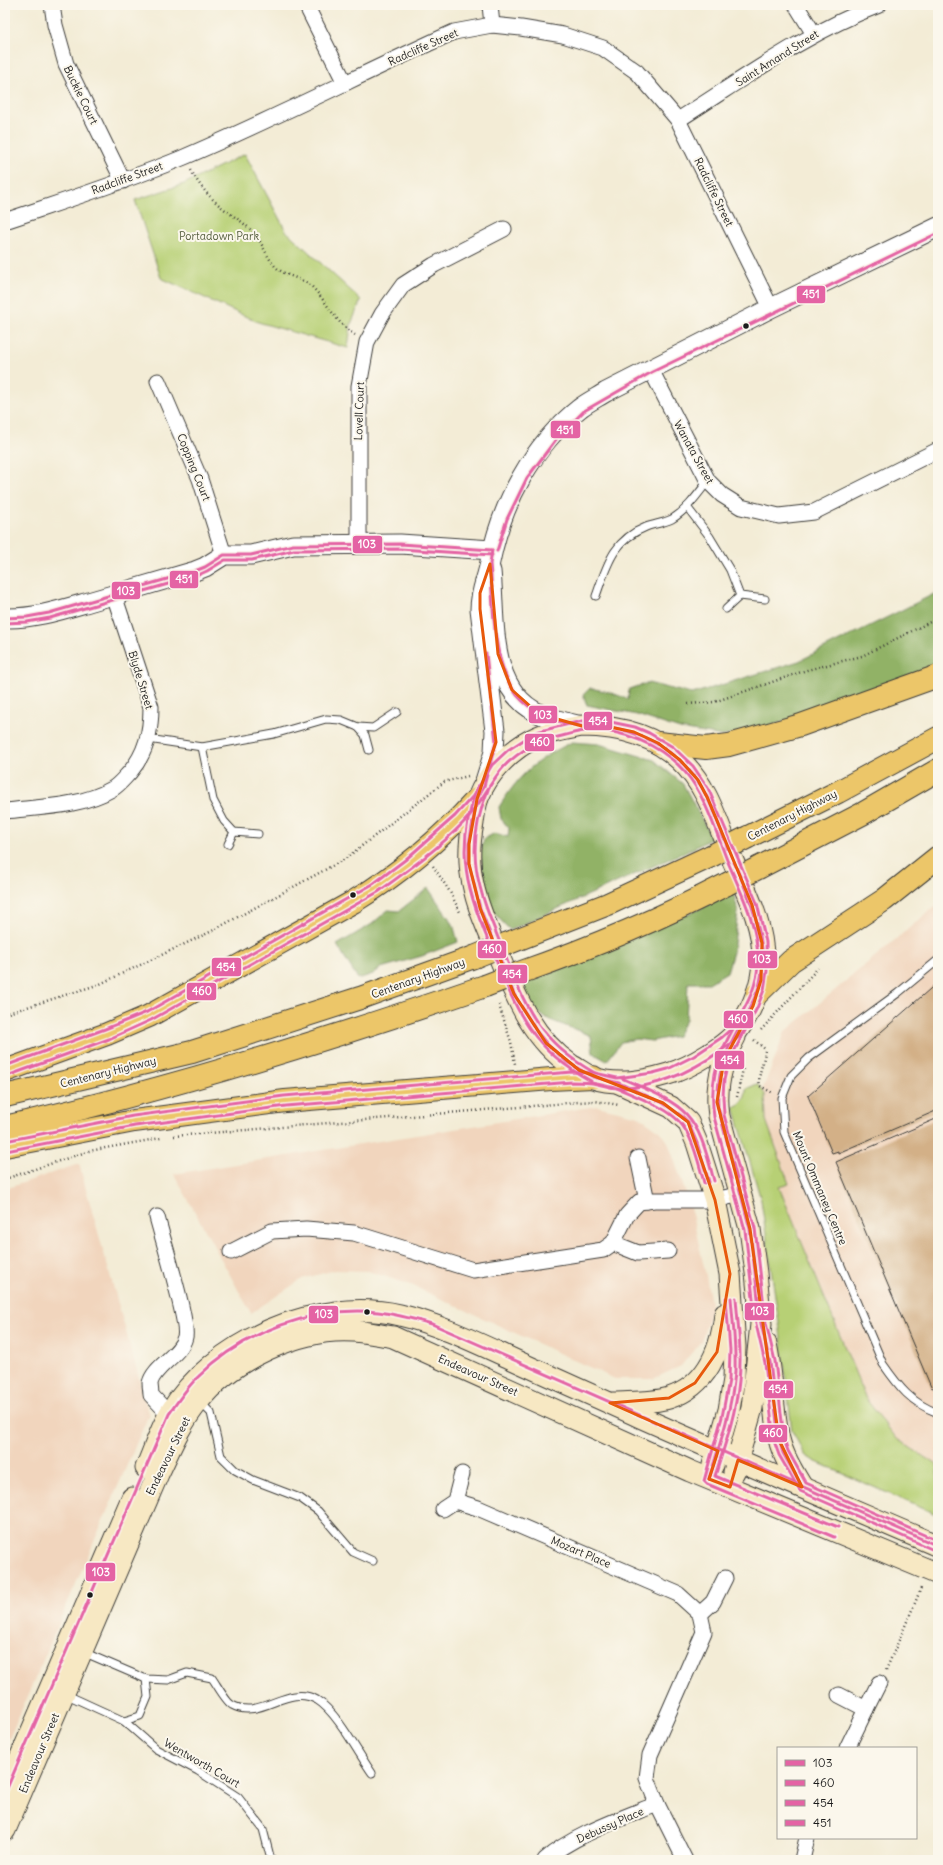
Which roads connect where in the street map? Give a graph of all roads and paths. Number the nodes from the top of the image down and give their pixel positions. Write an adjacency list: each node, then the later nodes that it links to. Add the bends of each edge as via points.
1 (52, 5): 11 (street, Buckle Court, via 66,64)
2 (306, 5): 8 (street)
3 (490, 5): 6 (street)
4 (796, 5): 7 (street)
5 (879, 5): 7 (street, Saint Amand Street)
6 (492, 25): 8 (street, Radcliffe Street, via 454,32); 9 (street, Radcliffe Street, via 563,35 603,48 637,72)
7 (814, 34): 9 (street, Saint Amand Street)
8 (345, 83): 10 (street, Radcliffe Street)
9 (678, 120): 15 (street, Radcliffe Street)
10 (186, 156): 11 (street, Radcliffe Street); 16 (path, via 202,188 251,229 278,269 292,278 309,284 324,300 344,329)
11 (123, 181): 12 (street, Radcliffe Street)
12 (5, 221)
13 (938, 227): 15 (street)
14 (504, 229): 16 (street, Lovell Court, via 434,264 403,285 382,314)
15 (771, 308): 17 (street)
16 (367, 342): 22 (street, Lovell Court, via 358,386)
17 (650, 368): 20 (street, Wanata Street); 24 (street, via 580,408 544,445 524,471 506,506)
18 (158, 381): 23 (street, Copping Court, via 200,479)
19 (938, 450): 20 (street, Wanata Street, via 814,512 780,516 741,506 722,495)
20 (708, 481): 21 (lane)
21 (687, 507): 26 (lane, via 672,519 645,527 628,536 614,550); 27 (lane, via 710,537 730,570)
22 (359, 543): 23 (street, via 293,545 251,555); 24 (street, via 400,544)
23 (224, 555): 25 (street, via 196,571)
24 (491, 557): 35 (street, via 498,654 506,680 520,699 534,710 557,721); 43 (street, via 480,593 480,609 496,742)
25 (114, 595): 30 (street, via 54,612); 38 (street, Blyde Street, via 151,707)
26 (596, 596)
27 (740, 596): 28 (lane); 29 (lane)
28 (765, 599)
29 (726, 609)
30 (5, 618)
31 (938, 618): 33 (path, via 862,656 807,670 714,702)
32 (938, 676): 39 (highway, via 801,724 729,745 706,748)
33 (688, 704)
34 (397, 712): 36 (lane, via 373,728)
35 (582, 726): 39 (main road, via 620,728); 43 (main road, via 538,737 510,754 495,769)
36 (358, 727): 40 (lane, via 341,720 326,719 274,734); 41 (lane, via 365,735)
37 (938, 738): 59 (highway, Centenary Highway, bridge, via 711,856 608,904 474,957 360,998 192,1052)
38 (148, 739): 40 (lane); 44 (street, Blyde Street, via 138,762 114,788 73,802)
39 (658, 743): 51 (main road, via 680,760 700,785 752,905 758,924 763,960)
40 (202, 747): 45 (lane, via 213,800 224,821)
41 (369, 750)
42 (938, 770): 63 (highway, bridge, via 862,814 678,909 573,954 385,1020 292,1049 141,1093)
43 (474, 782): 52 (path, via 444,782 345,859 210,932 100,984); 56 (highway, via 459,820 376,888 149,1016); 57 (main road, via 470,844 473,885 514,994 546,1043 567,1062)
44 (5, 811)
45 (234, 832): 46 (lane); 47 (lane)
46 (258, 834)
47 (228, 844)
48 (938, 857): 51 (highway, via 884,900 791,961)
49 (938, 960): 60 (lane, Mount Ommaney Centre, via 898,993 809,1058 790,1076)
50 (795, 993): 53 (path)
51 (757, 994): 54 (main road, via 753,1006)
52 (5, 1014)
53 (758, 1033)
54 (750, 1039): 58 (main road, via 713,1051 687,1067 665,1075); 60 (path, via 765,1049 759,1078 760,1086); 62 (main road, via 730,1045 720,1070)
55 (743, 1067): 62 (path, via 736,1099)
56 (5, 1071)
57 (592, 1077): 58 (main road); 66 (highway, via 286,1101 134,1121)
58 (619, 1083): 70 (main road, via 671,1107 688,1122)
59 (5, 1096)
60 (782, 1098): 80 (lane, Mount Ommaney Centre, via 784,1132 883,1364 899,1388 923,1408)
61 (626, 1107): 64 (path, via 595,1101)
62 (718, 1110): 69 (main road)
63 (5, 1127)
64 (170, 1137)
65 (163, 1138): 68 (path, via 89,1151)
66 (5, 1146)
67 (638, 1158): 71 (street)
68 (5, 1179)
69 (741, 1194): 70 (street); 77 (main road, via 750,1230)
70 (715, 1200): 71 (street); 76 (main road)
71 (647, 1201): 73 (street, via 639,1202 627,1215)
72 (157, 1217): 81 (street, via 186,1335 182,1346 162,1365 150,1382 151,1395)
73 (613, 1243): 74 (street, via 638,1253); 75 (street, via 603,1250 472,1270 354,1234 306,1229 272,1231)
74 (668, 1251)
75 (230, 1252)
76 (730, 1278): 79 (main road, via 724,1325 717,1352 708,1370 696,1383 669,1398); 82 (main road, via 735,1347 734,1380 729,1410)
77 (761, 1324): 83 (main road, via 752,1408); 87 (main road, via 770,1362 779,1440 783,1453)
78 (198, 1401): 85 (main road, Endeavour Street, via 218,1380 240,1364 287,1341 329,1332 353,1331 393,1337); 89 (lane, via 211,1413 222,1456 235,1470 253,1480 300,1498 318,1511 353,1552); 94 (main road, Endeavour Street, via 178,1431)
79 (610, 1403): 81 (main road, Endeavour Street, via 454,1333 400,1315 338,1311 307,1316 255,1338 230,1352 203,1372); 82 (main road, Endeavour Street)
80 (938, 1413)
81 (169, 1414): 94 (main road, Endeavour Street)
82 (715, 1450): 83 (main road, Endeavour Street); 85 (main road)
83 (738, 1460): 86 (main road); 87 (main road, Endeavour Street)
84 (462, 1474): 93 (street, Mozart Place, via 449,1505 478,1508 678,1594)
85 (709, 1478): 86 (main road, Endeavour Street)
86 (730, 1487): 90 (main road, Endeavour Street)
87 (802, 1487): 88 (main road, Endeavour Street)
88 (938, 1546)
89 (373, 1561)
90 (938, 1574)
91 (725, 1578): 93 (street, via 713,1602)
92 (921, 1588): 96 (path)
93 (700, 1614): 104 (street, via 704,1632 650,1755 647,1778)
94 (76, 1648): 95 (lane); 97 (main road, Endeavour Street)
95 (146, 1679): 100 (lane, via 148,1697 140,1716); 102 (lane, via 168,1680 187,1672 212,1678 231,1705 249,1710 298,1694 316,1700 330,1710)
96 (879, 1683): 99 (street)
97 (58, 1691): 100 (lane, Wentworth Court); 103 (main road, Endeavour Street); 105 (main road, Endeavour Street)
98 (838, 1695): 99 (street)
99 (866, 1709): 101 (street)
100 (124, 1721): 107 (lane, Wentworth Court, via 156,1749 198,1771 238,1797 263,1829)
101 (847, 1747)
102 (372, 1773)
103 (5, 1793)
104 (657, 1804): 108 (street, Debussy Place, via 608,1824 555,1851); 109 (street)
105 (5, 1830)
106 (807, 1839): 110 (street)
107 (271, 1860)
108 (545, 1860)
109 (684, 1860)
110 (802, 1860)

